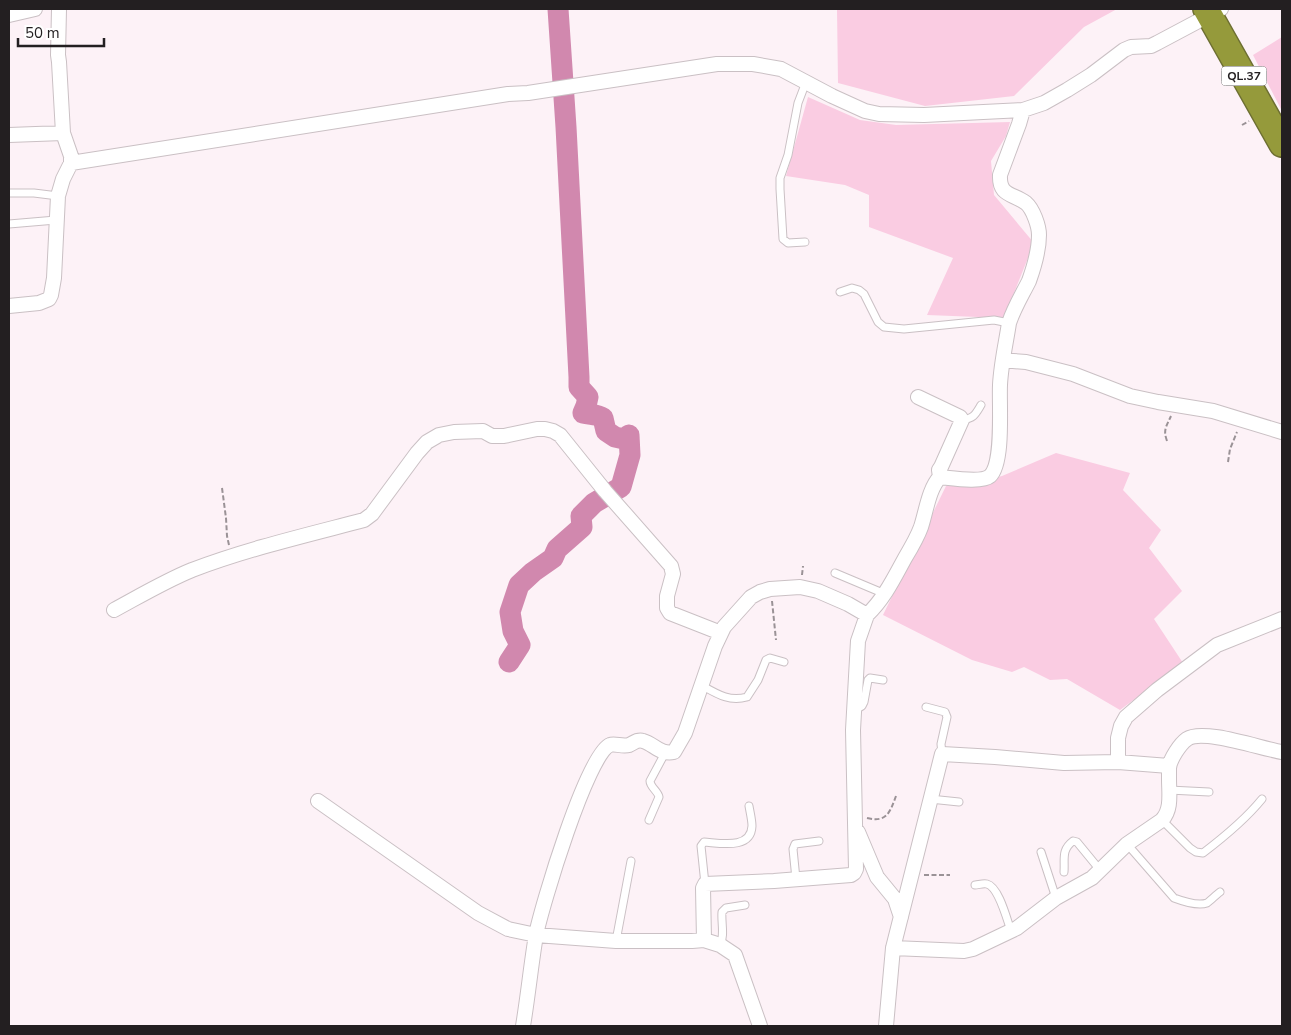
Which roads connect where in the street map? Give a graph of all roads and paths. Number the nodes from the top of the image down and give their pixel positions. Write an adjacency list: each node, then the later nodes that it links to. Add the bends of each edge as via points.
1 (35, 9): 4 (street)
2 (59, 9): 7 (street)
3 (1213, 11): 6 (street, via 1151,46 1124,50 1068,90); 9 (highway, QL.37)
4 (9, 15)
5 (806, 82): 6 (street, via 879,114); 10 (street, via 781,69 753,64 717,64); 15 (lane, via 780,178 783,239 788,243)
6 (1023, 110): 18 (street, via 1000,182 1005,192 1029,206 1038,225 1039,236 1029,280)
7 (63, 133): 8 (street); 10 (street)
8 (9, 135)
9 (1282, 144)
10 (72, 163): 12 (street)
11 (9, 193): 12 (lane)
12 (58, 196): 13 (street)
13 (56, 220): 14 (lane); 17 (street, via 51,295 39,303)
14 (9, 224)
15 (805, 242)
16 (840, 292): 18 (lane, via 852,288 859,290 884,327 904,329 994,320)
17 (9, 306)
18 (1009, 323): 19 (street)
19 (1003, 361): 21 (street, via 1026,362 1073,374 1130,396); 28 (street, via 994,470 982,479)
20 (918, 397): 23 (street)
21 (1176, 405): 24 (street); 26 (path, via 1164,430)
22 (981, 406): 23 (lane, via 971,419)
23 (962, 420): 28 (street, via 940,467)
24 (1246, 420): 25 (street); 27 (path, via 1233,440)
25 (1282, 432)
26 (1167, 441)
27 (1228, 462)
28 (940, 477): 33 (street, via 932,490 918,535)
29 (222, 488): 30 (path)
30 (231, 557): 34 (street, via 176,577); 37 (street, via 364,520 372,514 417,453 439,435 483,431 492,436 504,436 537,429 553,430 671,566 673,574 667,596 670,614)
31 (835, 573): 33 (lane)
32 (770, 589): 35 (street, via 800,587 818,591); 37 (street, via 751,597); 38 (path)
33 (885, 594): 35 (street)
34 (114, 610)
35 (867, 615): 43 (street, via 858,641)
36 (1282, 619): 47 (street, via 1217,645 1126,717 1118,738)
37 (721, 633): 41 (street)
38 (776, 640)
39 (784, 662): 41 (lane, via 766,660 747,698 737,700 722,696)
40 (883, 680): 43 (lane, via 868,680 864,702)
41 (701, 685): 45 (street, via 680,743 674,752)
42 (926, 708): 46 (lane, via 945,712 947,717)
43 (854, 711): 57 (street)
44 (1282, 752): 48 (street, via 1204,736 1188,738)
45 (665, 753): 58 (lane, via 650,781 659,798); 77 (street, via 637,740 630,745 610,744 604,748 587,777)
46 (942, 754): 47 (street, via 1064,763); 52 (street)
47 (1118, 762): 48 (street)
48 (1169, 766): 49 (street)
49 (1169, 790): 50 (lane); 59 (street, via 1169,805)
50 (1209, 792)
51 (896, 796): 57 (path, via 885,817 872,819)
52 (930, 799): 55 (lane); 67 (street)
53 (1262, 800): 59 (lane, via 1203,853 1190,848)
54 (318, 801): 77 (street, via 478,913 508,929)
55 (959, 802)
56 (750, 806): 70 (lane, via 752,828 747,839 738,843 704,842 701,846)
57 (855, 815): 60 (street)
58 (649, 820)
59 (1162, 820): 62 (street)
60 (856, 830): 69 (street, via 854,873); 75 (street, via 877,876 895,899)
61 (818, 841): 69 (lane, via 795,844)
62 (1127, 844): 65 (street); 72 (lane, via 1174,898 1202,904)
63 (1041, 852): 73 (lane)
64 (630, 861): 79 (lane)
65 (1100, 870): 66 (lane, via 1073,841 1065,850); 73 (street)
66 (1064, 872)
67 (911, 875): 68 (path); 75 (street)
68 (950, 875)
69 (796, 879): 70 (street)
70 (705, 884): 78 (street)
71 (974, 885): 76 (lane, via 993,887)
72 (1220, 892)
73 (1056, 898): 76 (street)
74 (745, 905): 80 (lane, via 726,908 722,912 723,940)
75 (901, 917): 81 (street)
76 (1011, 930): 81 (street, via 964,952)
77 (536, 934): 79 (street); 82 (street)
78 (704, 940): 79 (street); 80 (street)
79 (616, 941)
80 (720, 944): 83 (street, via 735,955)
81 (893, 948): 84 (street)
82 (523, 1026)
83 (760, 1026)
84 (886, 1026)

